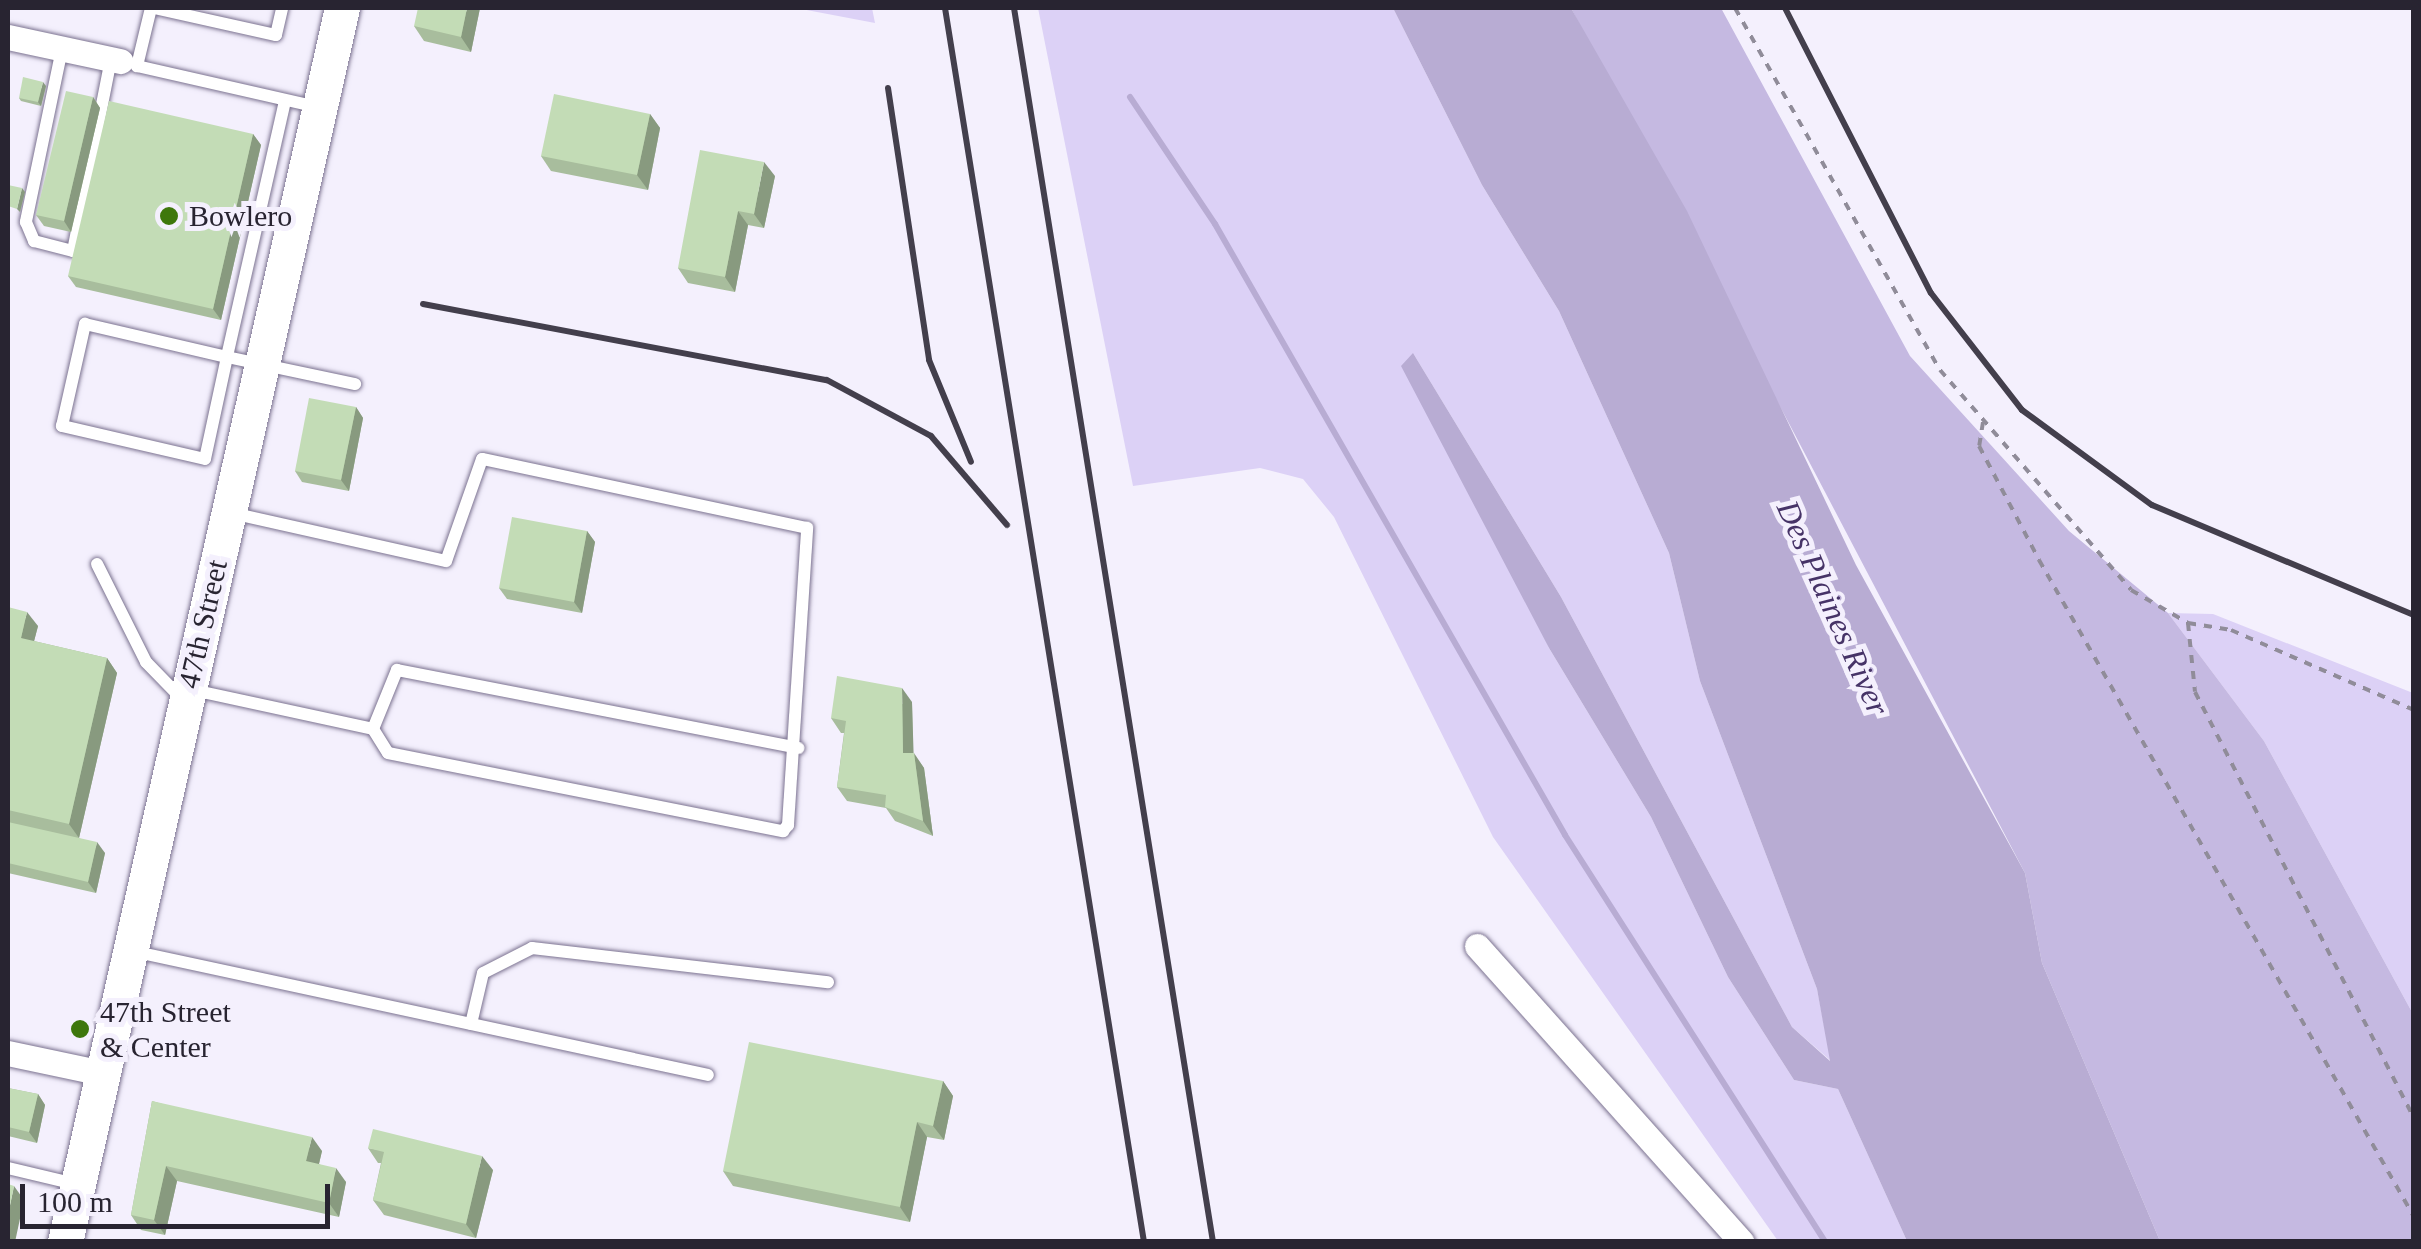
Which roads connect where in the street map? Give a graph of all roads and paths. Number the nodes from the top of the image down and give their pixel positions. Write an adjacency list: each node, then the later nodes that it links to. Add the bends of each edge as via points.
1 (152, 8): 2 (lane, via 276,35); 8 (lane, via 137,66)
2 (282, 8)
3 (342, 8): 8 (main road, 47th Street)
4 (1736, 8): 11 (path, via 1940,370)
5 (8, 37): 6 (street)
6 (62, 49): 7 (street); 7 (lane, via 26,222 34,242 73,251)
7 (115, 60)
8 (302, 104): 9 (main road, 47th Street)
9 (244, 360): 10 (lane); 12 (main road, 47th Street); 12 (lane, via 85,324 62,426 205,459)
10 (355, 384)
11 (1983, 422): 15 (path, via 2130,590); 30 (path, via 1979,446 2039,560)
12 (230, 427): 13 (main road, 47th Street)
13 (228, 513): 16 (main road, 47th Street); 19 (lane, via 446,561 482,459 807,528)
14 (97, 564): 16 (lane, via 146,662)
15 (2188, 623): 17 (path, via 2231,630); 27 (path, via 2195,692)
16 (187, 695): 18 (lane); 21 (main road, 47th Street)
17 (2414, 710)
18 (373, 728): 19 (lane, via 397,670); 19 (lane, via 388,753 783,831)
19 (799, 748)
20 (1477, 946): 32 (street)
21 (130, 950): 23 (lane); 25 (main road, 47th Street)
22 (828, 982): 23 (lane, via 532,948 482,973)
23 (471, 1024): 26 (lane)
24 (8, 1053): 25 (street)
25 (102, 1073): 29 (main road, 47th Street)
26 (708, 1075)
27 (2414, 1118)
28 (8, 1168): 29 (lane)
29 (78, 1184): 31 (main road, 47th Street)
30 (2414, 1217)
31 (65, 1242)
32 (1742, 1242)

